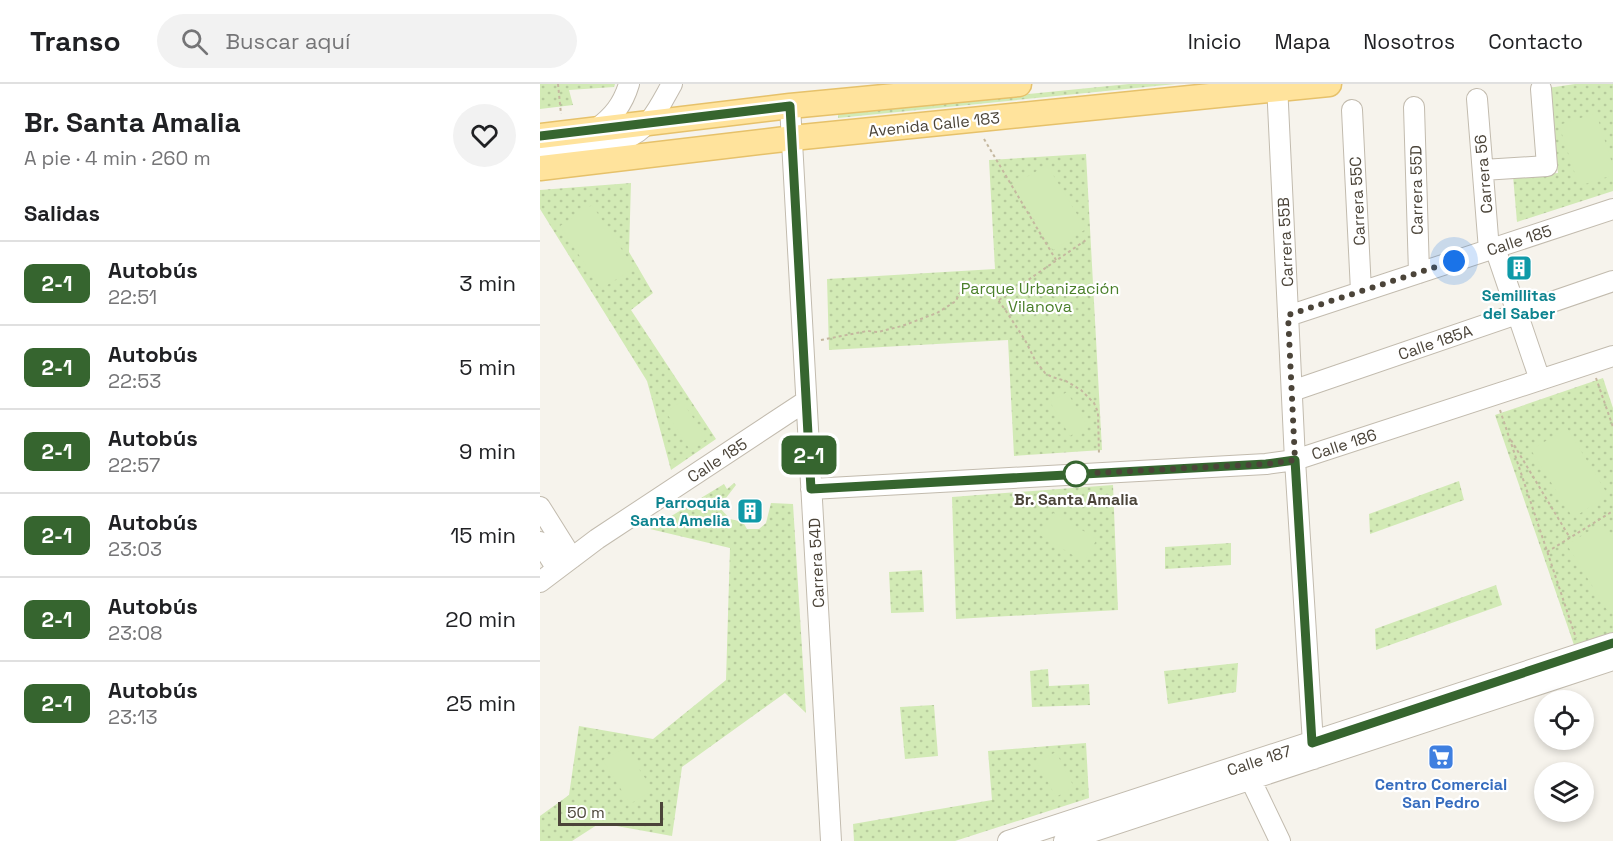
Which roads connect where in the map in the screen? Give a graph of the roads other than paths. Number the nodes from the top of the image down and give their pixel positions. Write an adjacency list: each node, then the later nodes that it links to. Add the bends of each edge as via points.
1 (629, 84): 12 (street, via 620,106)
2 (672, 84): 11 (street)
3 (1019, 84): 8 (main road, Avenida Calle 183)
4 (1329, 84): 5 (main road, Avenida Calle 183)
5 (1277, 87): 14 (main road, Avenida Calle 183); 24 (street, Carrera 55B)
6 (1541, 89): 17 (street, via 1547,166)
7 (1477, 99): 17 (street, Carrera 56)
8 (790, 106): 11 (main road, Avenida Calle 183); 14 (street, Carrera 54D)
9 (1414, 107): 20 (street, Carrera 55D)
10 (1352, 110): 22 (street, Carrera 55C)
11 (649, 123): 12 (main road, Avenida Calle 183); 15 (street, via 624,139)
12 (597, 129): 13 (main road, Avenida Calle 183)
13 (552, 134)
14 (792, 138): 16 (main road, Avenida Calle 183); 28 (street, Carrera 54D)
15 (540, 150)
16 (540, 168)
17 (1483, 170): 19 (street, Carrera 56)
18 (1613, 209): 19 (street, Calle 185)
19 (1492, 249): 20 (street, Calle 185); 23 (street, Carrera 56)
20 (1419, 273): 22 (street, Calle 185)
21 (1613, 281): 23 (street, Calle 185A)
22 (1361, 291): 24 (street, Calle 185)
23 (1518, 314): 26 (street, Carrera 56); 27 (street, Calle 185A)
24 (1288, 315): 27 (street, Carrera 55B)
25 (1613, 356): 26 (street, Calle 186)
26 (1540, 380): 29 (street, Calle 186)
27 (1292, 391): 29 (street, Carrera 55B)
28 (806, 401): 30 (street, Carrera 54D); 33 (street, Calle 185)
29 (1295, 460): 30 (street, Calle 186); 37 (street, Carrera 55B)
30 (811, 489): 40 (street, Carrera 54D)
31 (540, 507): 33 (street)
32 (540, 542): 33 (street)
33 (558, 562): 34 (street, Calle 185)
34 (540, 582)
35 (1613, 644): 37 (street, Calle 187)
36 (1613, 660): 37 (street, Calle 187)
37 (1313, 751): 38 (street, Calle 187)
38 (1247, 772): 39 (street, Calle 187); 43 (street)
39 (1121, 813): 41 (street, Calle 187); 42 (street, Calle 187)
40 (831, 841)
41 (1008, 841)
42 (1064, 841)
43 (1280, 841)

